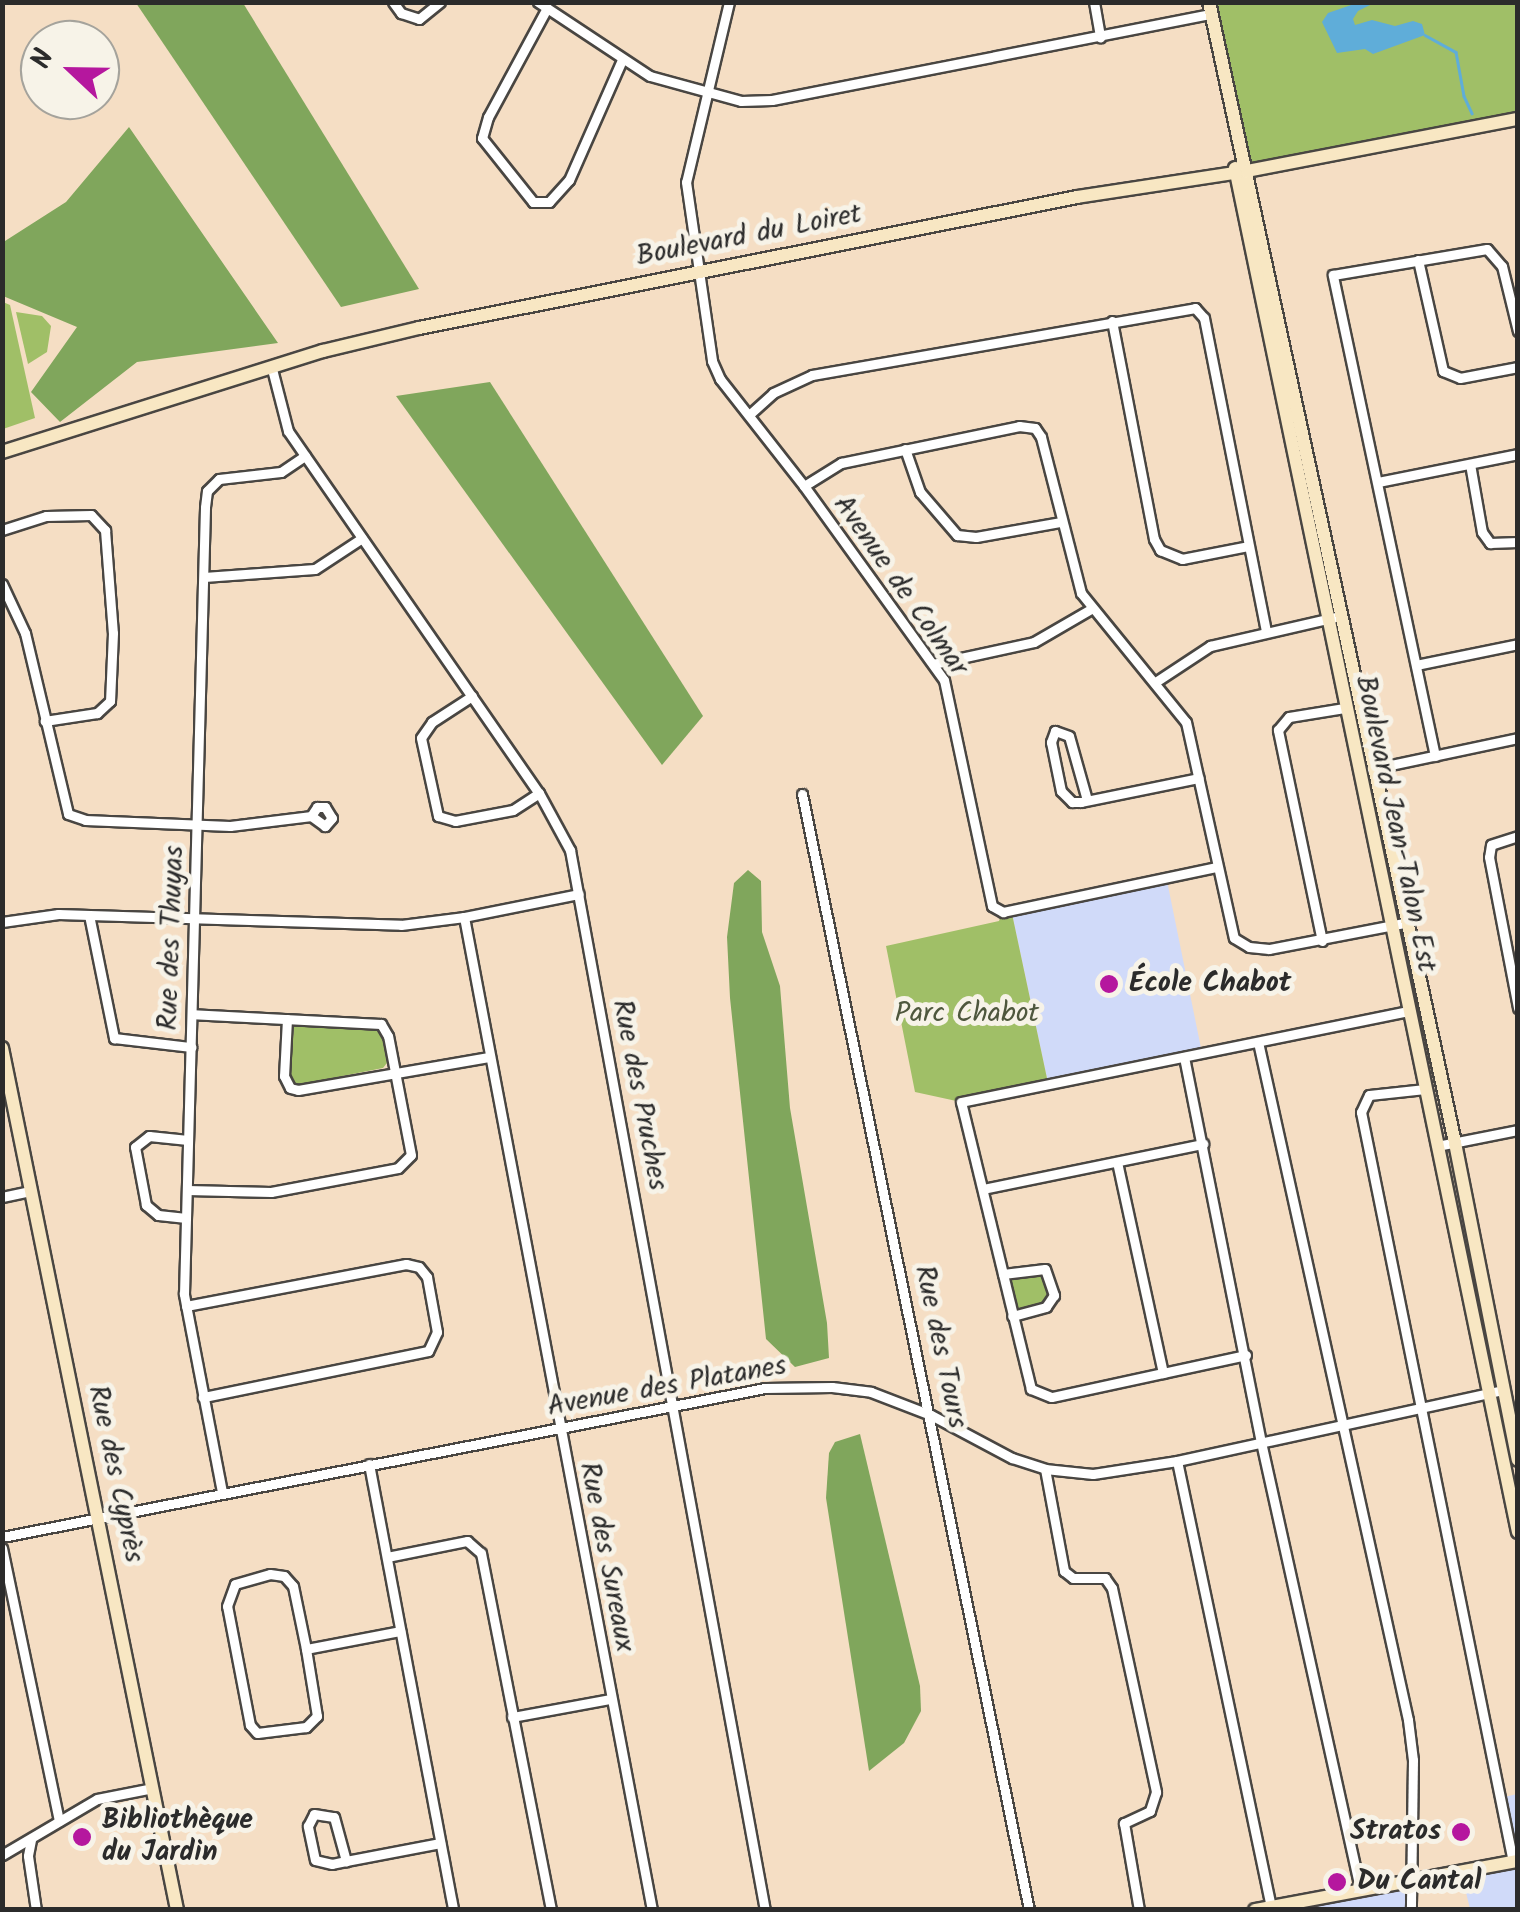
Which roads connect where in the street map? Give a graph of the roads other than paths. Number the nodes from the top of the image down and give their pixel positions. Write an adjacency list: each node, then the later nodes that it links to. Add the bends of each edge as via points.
1 (393, 2): 2 (street, via 400,13 420,19)
2 (440, 2)
3 (729, 2): 9 (street, Avenue de Colmar)
4 (1094, 2): 7 (street)
5 (543, 5): 8 (street); 8 (street, via 482,138 533,202 549,202 570,180)
6 (1210, 8): 7 (street); 11 (street, Boulevard Jean-Talon Est)
7 (1100, 36): 9 (street, via 772,100)
8 (622, 60): 9 (street)
9 (705, 92): 13 (street, Avenue de Colmar, via 686,182)
10 (1518, 119): 11 (street, Boulevard du Loiret)
11 (1241, 172): 13 (street, Boulevard du Loiret); 34 (street, Boulevard Jean-Talon Est)
12 (1418, 260): 15 (street, via 1481,248 1496,254); 16 (street, via 1443,371 1460,378); 24 (street, via 1333,275)
13 (700, 270): 17 (street, Boulevard du Loiret, via 419,328); 18 (street, Avenue de Colmar, via 712,361)
14 (1112, 320): 18 (street, via 812,375 773,393); 30 (street, via 1160,550 1182,559); 30 (street, via 1187,306 1201,312)
15 (1518, 332)
16 (1518, 367)
17 (272, 369): 20 (street, Boulevard du Loiret); 22 (street, Rue des Pruches, via 288,432)
18 (750, 414): 25 (street, Avenue de Colmar)
19 (905, 449): 25 (street, via 841,463); 26 (street, via 920,492 958,535); 26 (street, via 1034,428)
20 (2, 452)
21 (1518, 454): 23 (street)
22 (305, 456): 28 (street, Rue des Pruches); 31 (street, Rue des Thuyas, via 281,472 218,479 206,491)
23 (1470, 464): 24 (street); 29 (street, via 1482,532 1490,543)
24 (1378, 482): 38 (street)
25 (804, 486): 37 (street, Avenue de Colmar)
26 (1060, 522): 33 (street)
27 (2, 530): 42 (street, via 46,516 90,514 105,530 110,701 98,713)
28 (362, 538): 31 (street, via 315,569); 40 (street, Rue des Pruches)
29 (1518, 542)
30 (1248, 546): 35 (street)
31 (204, 577): 51 (street, Rue des Thuyas)
32 (2, 584): 42 (street, via 25,633)
33 (1091, 610): 37 (street, via 1034,642); 39 (street)
34 (1334, 618): 35 (street); 41 (street, Boulevard Jean-Talon Est); 45 (street, Boulevard Jean-Talon Est)
35 (1266, 632): 39 (street, via 1210,646)
36 (1518, 644): 38 (street)
37 (933, 664): 53 (street, Avenue de Colmar, via 951,702 988,899 997,910)
38 (1416, 665): 44 (street)
39 (1157, 682): 46 (street, via 1186,722)
40 (472, 696): 47 (street, Rue des Pruches); 47 (street, via 432,722 421,738 438,816 455,821 513,810)
41 (1344, 708): 45 (street, Boulevard Jean-Talon Est); 62 (street, via 1289,716 1278,730)
42 (45, 721): 51 (street, via 68,814)
43 (1518, 738): 44 (street)
44 (1435, 756): 45 (street)
45 (1366, 770): 59 (street, Boulevard Jean-Talon Est)
46 (1199, 778): 49 (street); 53 (street)
47 (540, 793): 54 (street, Rue des Pruches, via 561,826)
48 (802, 794): 94 (street, Rue des Tours)
49 (1087, 800): 49 (street, via 1072,802 1061,791 1051,742 1055,731 1069,736)
50 (311, 816): 51 (street)
51 (198, 825): 57 (street, Rue des Thuyas)
52 (1518, 836): 61 (street, via 1489,850)
53 (1217, 867): 62 (street, via 1230,931 1239,943 1269,949)
54 (579, 894): 56 (street); 92 (street, Rue des Pruches)
55 (89, 915): 57 (street); 58 (street); 68 (street, via 114,1038)
56 (464, 917): 57 (street, via 400,924); 71 (street, Rue des Sureaux)
57 (196, 919): 65 (street, Rue des Thuyas)
58 (2, 922)
59 (1398, 925): 62 (street); 64 (street, Boulevard Jean-Talon Est); 76 (street, Boulevard Jean-Talon Est)
60 (1518, 932): 61 (street)
61 (1503, 935): 63 (street)
62 (1322, 940)
63 (1518, 1008)
64 (1408, 1011): 67 (street); 73 (street, Boulevard Jean-Talon Est)
65 (193, 1014): 66 (street); 68 (street, Rue des Thuyas)
66 (287, 1018): 72 (street, via 381,1024); 72 (street, via 284,1076 290,1088)
67 (1258, 1042): 70 (street); 95 (street)
68 (191, 1046): 75 (street, Rue des Thuyas)
69 (2, 1048): 82 (street, Rue des Cyprès)
70 (1184, 1057): 77 (street); 80 (street, via 961,1102)
71 (490, 1058): 72 (street); 96 (street, Rue des Sureaux)
72 (395, 1072): 81 (street, via 410,1147 405,1166 271,1192)
73 (1426, 1089): 78 (street, Boulevard Jean-Talon Est); 93 (street, via 1369,1095 1361,1104)
74 (1518, 1130): 76 (street)
75 (188, 1140): 81 (street, Rue des Thuyas); 84 (street, via 149,1136 135,1147 146,1205 158,1215)
76 (1454, 1143): 78 (street); 90 (street, Boulevard Jean-Talon Est)
77 (1203, 1144): 79 (street); 88 (street)
78 (1437, 1146): 90 (street, Boulevard Jean-Talon Est)
79 (1118, 1162): 80 (street); 89 (street)
80 (983, 1189): 85 (street)
81 (187, 1190): 84 (street, Rue des Thuyas)
82 (31, 1191): 83 (street); 103 (street, Rue des Cyprès)
83 (2, 1197)
84 (186, 1218): 86 (street, Rue des Thuyas)
85 (1003, 1274): 87 (street); 87 (street, via 1040,1266 1049,1273 1054,1295 1046,1307)
86 (186, 1306): 91 (street, Rue des Thuyas); 91 (street, via 406,1264 420,1267 427,1278 436,1332 428,1351)
87 (1012, 1316): 89 (street, via 1028,1383 1043,1396)
88 (1246, 1355): 89 (street); 97 (street)
89 (1164, 1373)
90 (1496, 1392): 93 (street, Avenue des Platanes); 98 (street, Boulevard Jean-Talon Est); 104 (street, Boulevard Jean-Talon Est)
91 (203, 1397): 102 (street, Rue des Thuyas)
92 (674, 1404): 94 (street, Avenue des Platanes, via 765,1388 832,1387 871,1392); 96 (street, Avenue des Platanes); 128 (street, Rue des Pruches)
93 (1419, 1409): 95 (street, Avenue des Platanes); 118 (street)
94 (932, 1415): 101 (street, Avenue des Platanes); 129 (street, Rue des Tours)
95 (1342, 1424): 97 (street, Avenue des Platanes); 119 (street, via 1408,1720)
96 (559, 1428): 100 (street, Avenue des Platanes); 110 (street, Rue des Sureaux)
97 (1261, 1442): 99 (street, Avenue des Platanes); 120 (street)
98 (1518, 1460)
99 (1177, 1461): 101 (street, Avenue des Platanes, via 1093,1474); 122 (street)
100 (369, 1464): 102 (street, Avenue des Platanes); 107 (street)
101 (1045, 1469): 130 (street, via 1064,1571 1073,1578 1105,1578 1112,1588 1152,1774 1154,1806 1127,1818 1123,1829)
102 (222, 1492): 103 (street, Avenue des Platanes)
103 (98, 1517): 105 (street, Avenue des Platanes); 112 (street, Rue des Cyprès)
104 (1518, 1532)
105 (2, 1537)
106 (2, 1548): 113 (street)
107 (387, 1557): 108 (street); 111 (street, via 462,1542 477,1546)
108 (400, 1631): 109 (street); 115 (street)
109 (306, 1648): 109 (street, via 290,1581 270,1574 235,1584 227,1606 257,1733 306,1727 317,1716)
110 (610, 1698): 111 (street); 127 (street, Rue des Sureaux)
111 (512, 1717): 126 (street)
112 (154, 1788): 113 (street, via 97,1800); 124 (street, Rue des Cyprès)
113 (58, 1822): 114 (street)
114 (31, 1840): 116 (street); 123 (street)
115 (440, 1843): 117 (street); 125 (street)
116 (2, 1854)
117 (346, 1860): 117 (street, via 334,1816 314,1814 308,1826 316,1860)
118 (1515, 1862): 119 (street)
119 (1411, 1881): 120 (street); 132 (street)
120 (1360, 1890): 121 (street)
121 (1322, 1904): 122 (street)
122 (1271, 1907): 131 (street)
123 (36, 1910)
124 (177, 1910)
125 (452, 1910)
126 (551, 1910)
127 (652, 1910)
128 (765, 1910)
129 (1029, 1910)
130 (1139, 1910)
131 (1255, 1910)
132 (1411, 1910)

